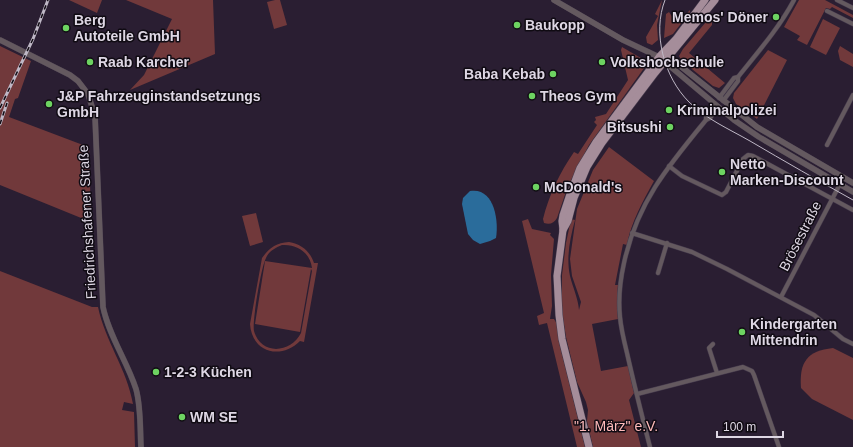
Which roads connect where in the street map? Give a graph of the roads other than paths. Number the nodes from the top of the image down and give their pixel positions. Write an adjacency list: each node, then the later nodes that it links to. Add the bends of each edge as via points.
1 (554, 0): 10 (street, via 623,40)
2 (705, 0): 10 (main road)
3 (715, 0): 11 (main road)
4 (794, 0): 13 (street, via 778,27 738,77 734,78)
5 (837, 0): 6 (street)
6 (853, 8)
7 (828, 11): 8 (street)
8 (853, 24)
9 (0, 40): 32 (street, Friedrichshafener Straße, via 70,75 84,88 91,102 95,116 103,307 112,336 136,390)
10 (659, 57): 11 (street); 23 (main road, via 596,142 580,168 568,197 562,221)
11 (667, 60): 13 (street); 14 (street); 23 (main road, via 612,129 587,167)
12 (853, 95): 15 (street)
13 (721, 99): 14 (street); 17 (street, via 767,134)
14 (717, 105): 16 (street); 19 (street, via 759,137)
15 (827, 145)
16 (668, 166): 21 (street, via 682,176 722,195 743,159 748,155); 24 (street, via 649,196)
17 (843, 178): 18 (street); 19 (street)
18 (853, 183)
19 (840, 184): 20 (street); 21 (street, Brösestraße)
20 (853, 192)
21 (832, 198): 22 (street); 27 (street, Brösestraße)
22 (853, 210)
23 (563, 230): 33 (main road, via 557,276 559,315 562,339)
24 (632, 233): 25 (street); 31 (street, via 621,277 619,304 622,331)
25 (667, 244): 26 (street); 27 (street, via 706,258)
26 (658, 273)
27 (781, 297): 29 (street, via 814,315)
28 (713, 344): 30 (street, via 709,348)
29 (853, 344)
30 (717, 373): 31 (street); 35 (street, via 743,367 752,370)
31 (637, 394): 34 (street)
32 (141, 447)
33 (589, 447)
34 (650, 447)
35 (779, 447)

